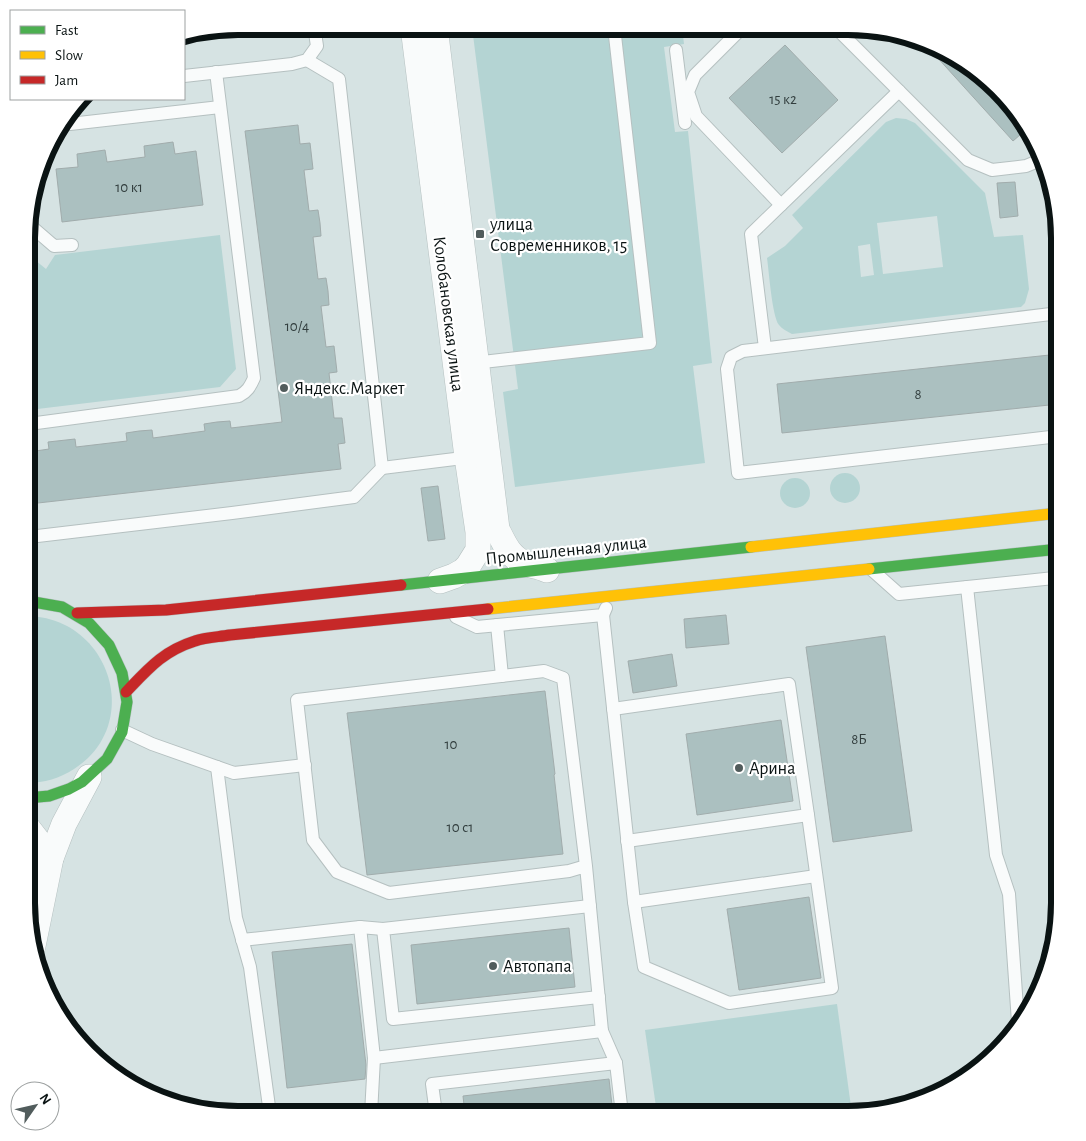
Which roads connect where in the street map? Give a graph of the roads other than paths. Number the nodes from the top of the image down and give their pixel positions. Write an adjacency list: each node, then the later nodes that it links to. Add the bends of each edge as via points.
1 (315, 35): 8 (lane, via 317,46)
2 (414, 35): 22 (street, Колобановская улица)
3 (436, 35): 22 (street, Колобановская улица)
4 (615, 35): 22 (lane, via 650,343)
5 (735, 35): 12 (lane, via 695,75)
6 (843, 35): 11 (lane)
7 (676, 50): 12 (lane)
8 (307, 60): 9 (lane); 26 (lane, via 339,79)
9 (216, 72): 10 (lane); 13 (lane)
10 (185, 76)
11 (899, 91): 16 (lane, via 968,160 992,170); 17 (lane)
12 (685, 93): 14 (lane); 17 (lane, via 696,116)
13 (220, 107): 15 (lane); 23 (lane, via 254,378 251,385 239,396)
14 (685, 123)
15 (70, 124)
16 (1037, 162)
17 (781, 205): 21 (lane, via 751,234)
18 (35, 230): 19 (lane, via 54,246)
19 (72, 245)
20 (1051, 314): 21 (lane)
21 (765, 348): 24 (lane, via 743,351 731,357 727,369 738,472)
22 (466, 364): 25 (street, Колобановская улица)
23 (35, 423)
24 (1051, 437)
25 (477, 456): 26 (lane); 31 (street, Колобановская улица, via 505,545 515,557); 33 (street, Колобановская улица, via 478,550 463,571)
26 (382, 468): 28 (lane, via 354,497)
27 (1051, 514): 31 (street, Промышленная улица)
28 (35, 536)
29 (1051, 550): 30 (street)
30 (870, 569): 34 (lane, via 899,594); 35 (street)
31 (547, 570): 33 (street, Промышленная улица)
32 (1051, 578): 34 (lane)
33 (440, 581): 38 (street, Промышленная улица, via 166,610)
34 (967, 587): 62 (lane, via 996,855 1009,894)
35 (611, 596): 37 (street); 39 (lane)
36 (35, 601): 38 (street)
37 (446, 613): 40 (lane, via 477,627); 42 (street, via 196,640 167,653)
38 (77, 614): 42 (street, via 106,639 120,664)
39 (604, 614): 40 (lane); 43 (lane)
40 (496, 625): 41 (lane)
41 (502, 676): 45 (lane, via 297,700); 53 (lane, via 544,671 563,678)
42 (126, 692): 44 (street)
43 (613, 709): 49 (lane, via 789,684); 51 (lane)
44 (122, 730): 46 (lane); 47 (street, via 103,764)
45 (304, 765): 46 (lane, via 234,773); 53 (lane, via 313,840 336,872 389,893 568,871)
46 (217, 767): 60 (lane, via 236,918)
47 (89, 777): 48 (street, via 72,788); 52 (street, via 64,824)
48 (35, 798)
49 (808, 815): 51 (lane); 54 (lane)
50 (35, 837): 52 (street)
51 (627, 841): 55 (lane)
52 (51, 858): 57 (street)
53 (586, 866): 56 (lane)
54 (816, 876): 55 (lane); 55 (lane, via 832,988 729,1003 644,967)
55 (634, 902)
56 (590, 906): 59 (lane); 61 (lane)
57 (36, 925)
58 (360, 927): 59 (lane); 60 (lane); 64 (lane)
59 (383, 929): 61 (lane, via 393,1019)
60 (242, 940): 66 (lane, via 250,967)
61 (599, 997): 63 (lane)
62 (1018, 1015)
63 (602, 1031): 64 (lane); 65 (lane)
64 (374, 1058): 67 (lane)
65 (616, 1063): 68 (lane, via 432,1084); 69 (lane)
66 (269, 1106)
67 (371, 1106)
68 (435, 1106)
69 (621, 1106)

